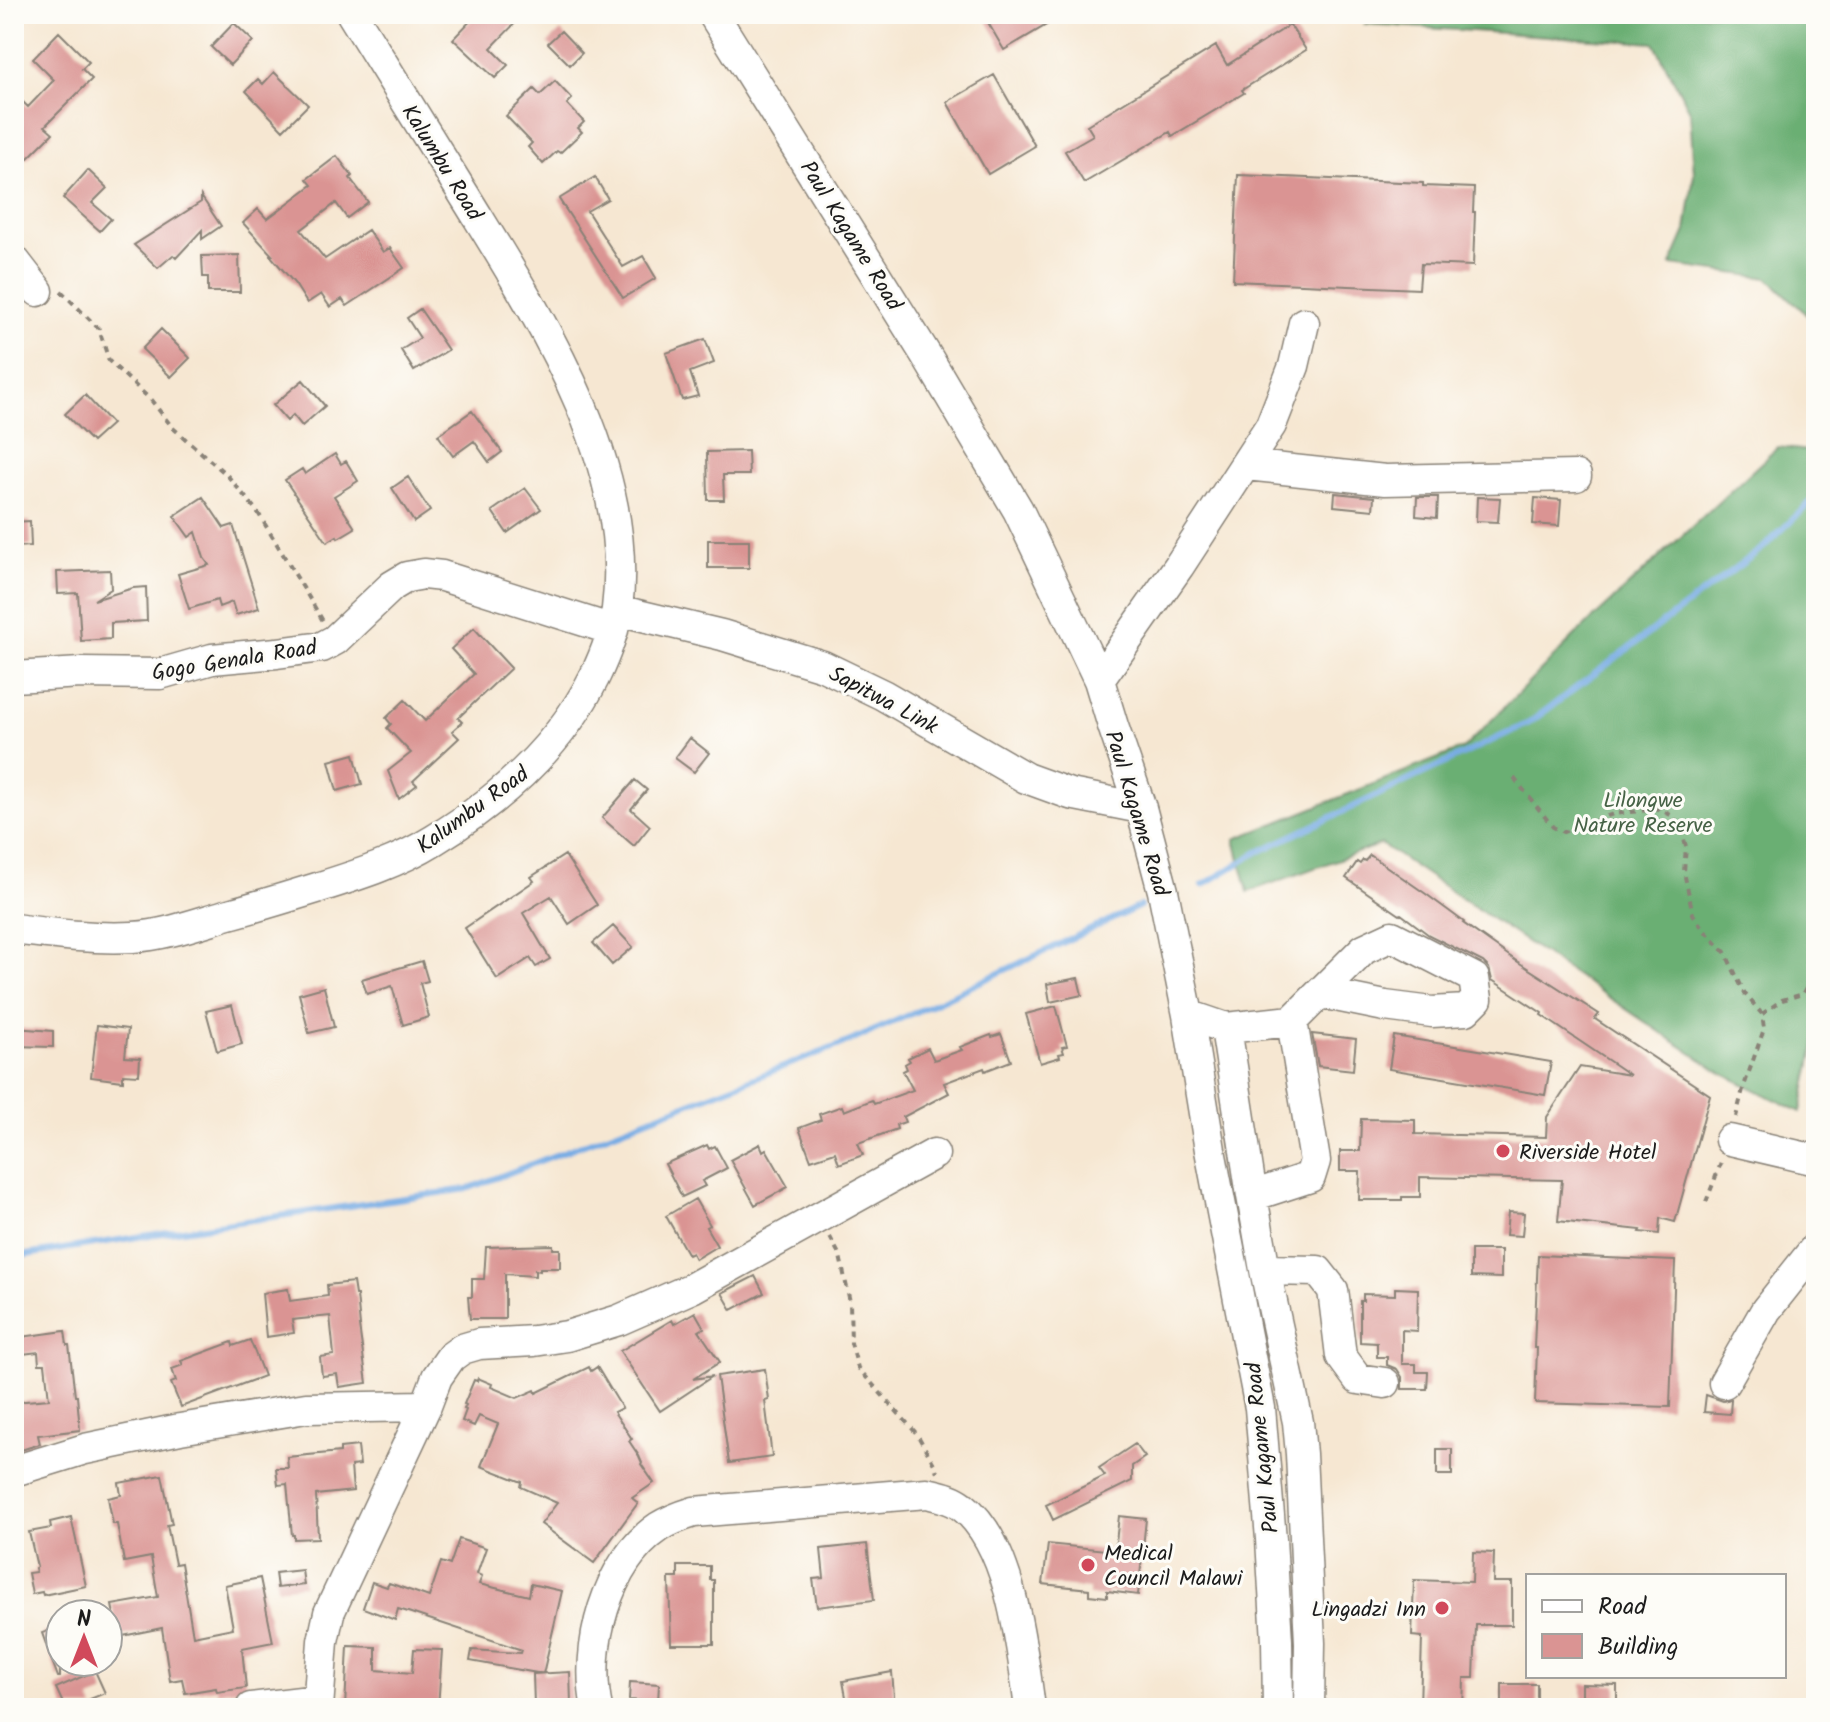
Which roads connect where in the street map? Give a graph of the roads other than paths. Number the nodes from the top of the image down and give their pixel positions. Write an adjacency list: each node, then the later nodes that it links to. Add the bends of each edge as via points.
1 (352, 14): 8 (street, Kalumbu Road, via 500,254 574,391 611,498 617,543)
2 (713, 14): 10 (street, Paul Kagame Road, via 1018,510)
3 (14, 260): 4 (street)
4 (38, 291)
5 (1304, 323): 6 (street, via 1271,425)
6 (1246, 465): 7 (street, via 1385,480); 10 (street)
7 (1576, 476)
8 (615, 620): 9 (street, Gogo Genala Road, via 424,574 392,586 322,647 212,659 160,674); 11 (street, Sapitwa Link, via 722,635 823,666 1035,782); 12 (street, Kalumbu Road, via 589,688 545,751 500,793 413,853 373,871 153,935 72,937)
9 (14, 677)
10 (1099, 680): 11 (street, Paul Kagame Road)
11 (1141, 808): 14 (street, Paul Kagame Road)
12 (14, 929)
13 (1321, 993): 15 (street)
14 (1188, 1015): 16 (street); 31 (street, Paul Kagame Road, via 1260,1408)
15 (1292, 1021): 16 (street); 20 (street, via 1315,1161 1310,1177)
16 (1226, 1028): 20 (street)
17 (1730, 1140): 19 (street)
18 (934, 1154): 25 (street, via 692,1288 619,1320 567,1336 462,1349 437,1377)
19 (1816, 1160)
20 (1252, 1196): 22 (street)
21 (1816, 1247): 24 (street, via 1766,1310)
22 (1265, 1270): 23 (street, via 1318,1271 1333,1290 1341,1356 1358,1379); 32 (street, via 1298,1422)
23 (1385, 1383)
24 (1724, 1383)
25 (426, 1406): 26 (street, via 306,1408 98,1446); 27 (street, via 329,1613)
26 (14, 1471)
27 (318, 1704): 28 (street)
28 (251, 1708)
29 (597, 1708): 30 (street, via 593,1669 602,1615 623,1565 657,1529 694,1512 927,1493 960,1504 981,1527 1006,1576)
30 (1030, 1708)
31 (1278, 1708)
32 (1309, 1708)

